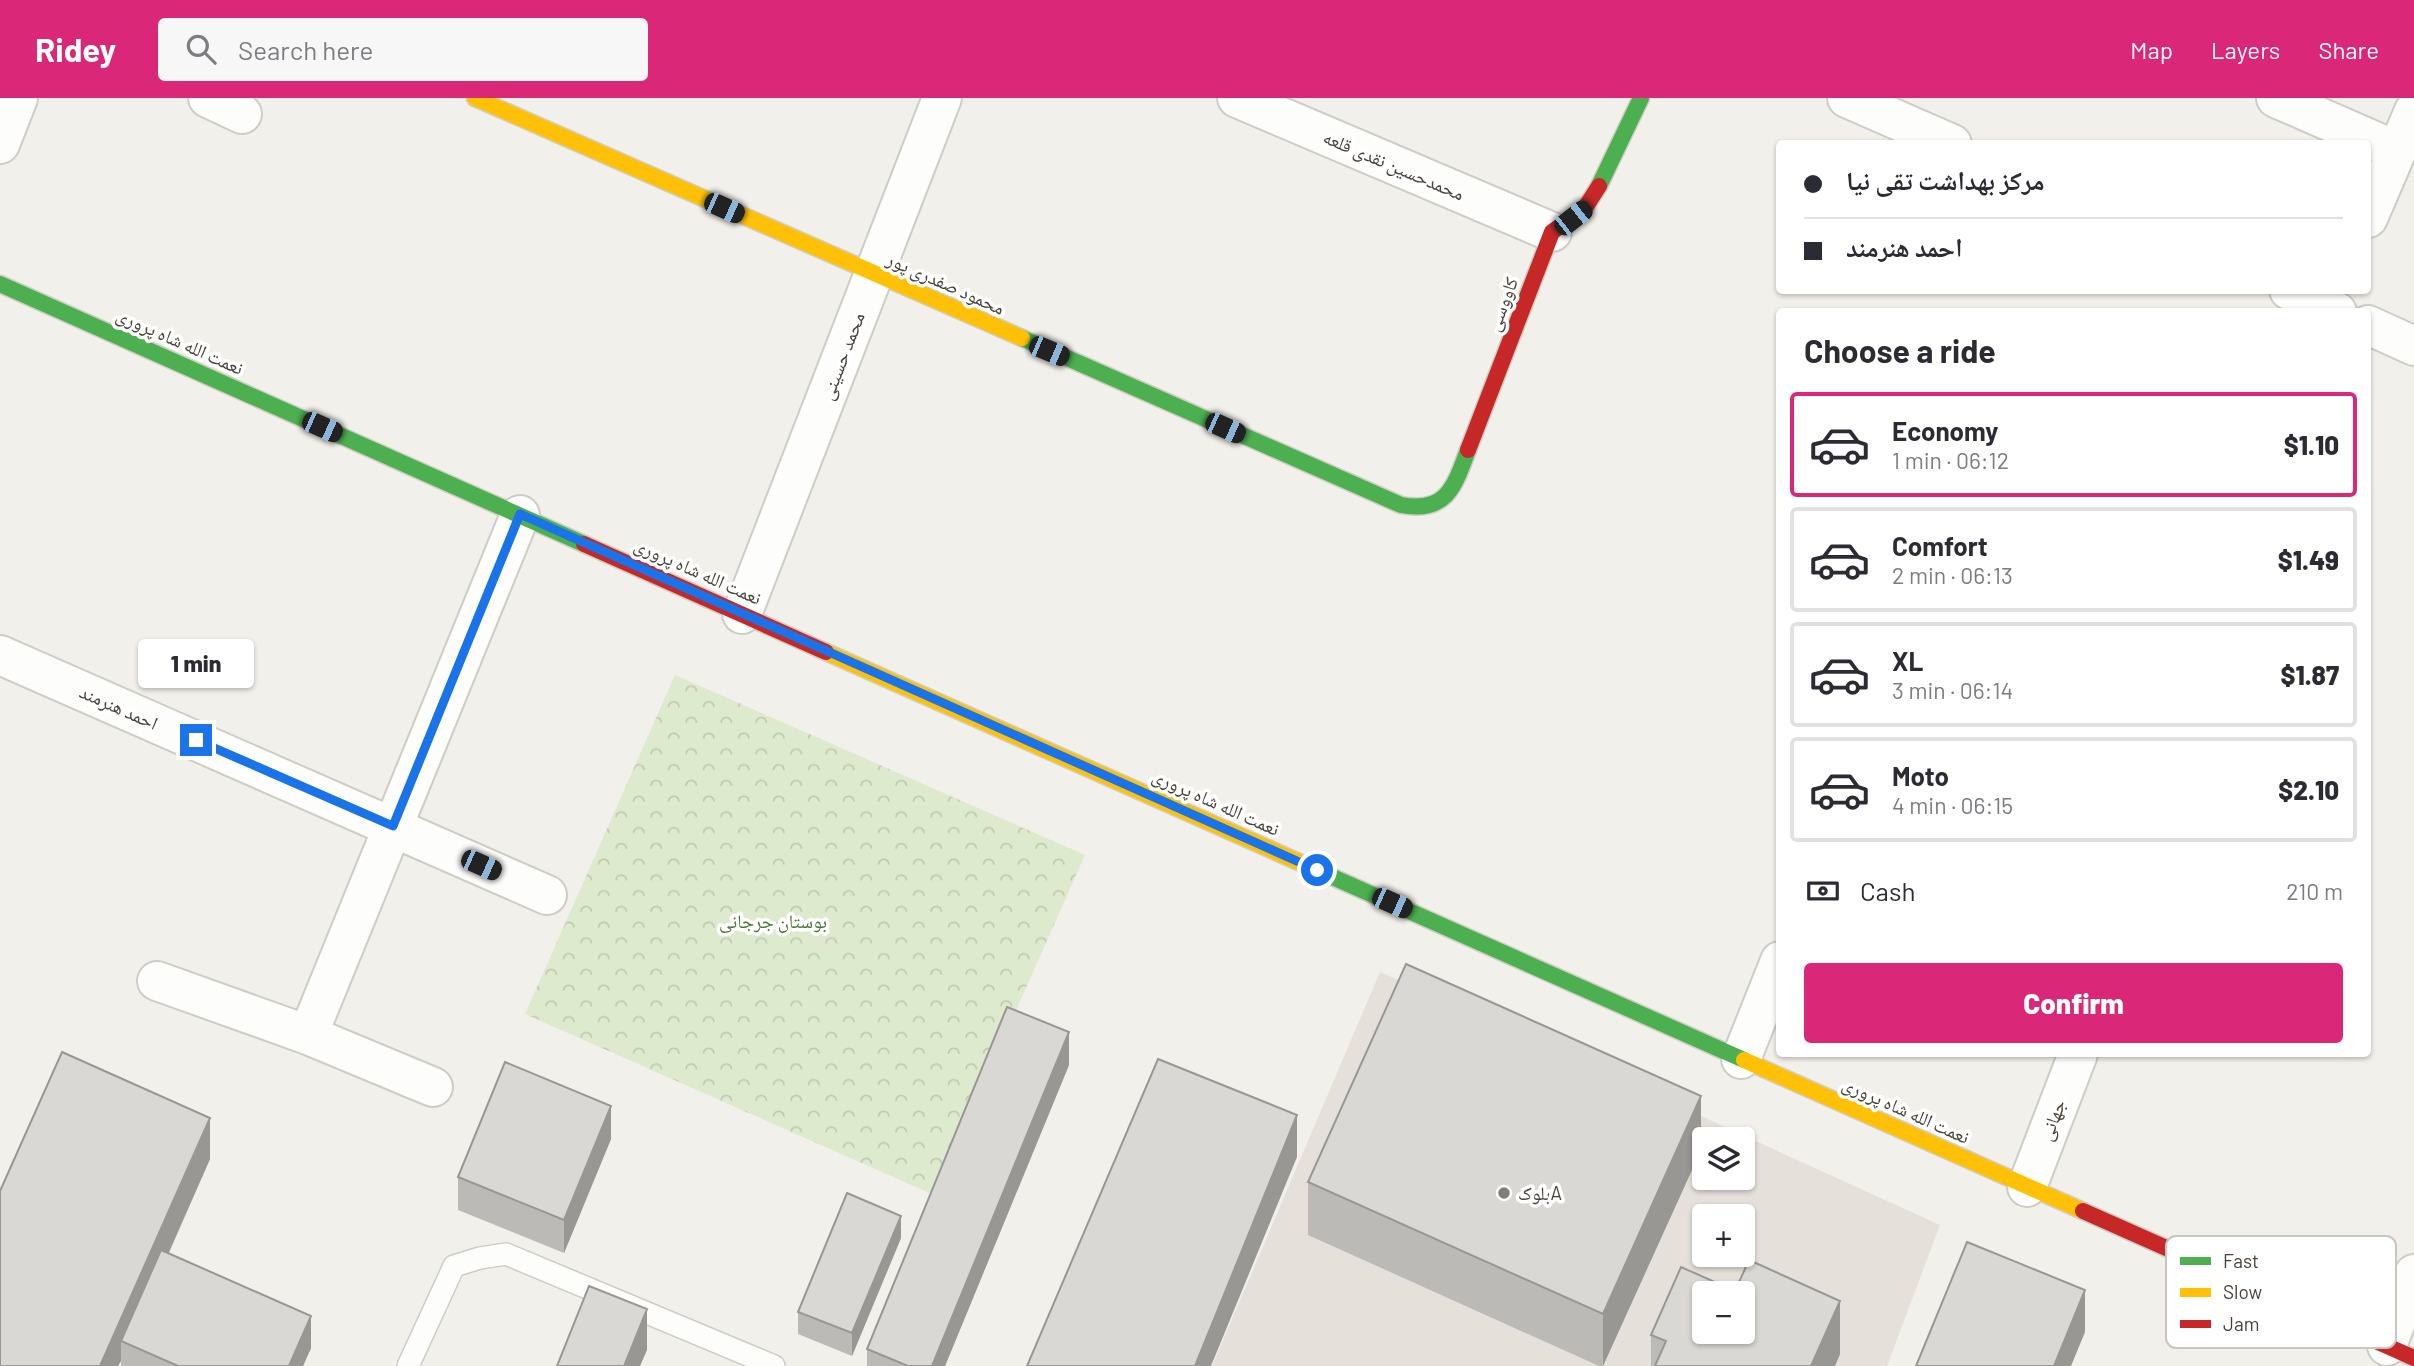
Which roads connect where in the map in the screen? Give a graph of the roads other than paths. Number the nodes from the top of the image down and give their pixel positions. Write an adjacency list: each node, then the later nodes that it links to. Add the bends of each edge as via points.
1 (18, 98): 12 (street)
2 (208, 98): 10 (street)
3 (475, 98): 16 (main road, محمود صفدری پور)
4 (942, 98): 16 (street, محمد حسینی)
5 (1237, 98): 15 (street, محمدحسین نقدی قلعه)
6 (1641, 98): 15 (main road, via 1593,198)
7 (1847, 98): 11 (street)
8 (2276, 98): 13 (street)
9 (2414, 111): 13 (street)
10 (242, 114)
11 (1943, 140)
12 (0, 144)
13 (2397, 151): 14 (street)
14 (2371, 211)
15 (1552, 232): 22 (main road, کاووسی, via 1454,486 1432,505 1418,509)
16 (874, 274): 22 (main road, محمود صفدری پور); 24 (street, محمد حسینی)
17 (0, 284): 23 (main road, نعمت الله شاه پروری)
18 (2303, 294): 19 (street)
19 (2334, 303)
20 (2371, 326): 21 (street)
21 (2414, 346)
22 (1401, 505)
23 (520, 514): 24 (main road, نعمت الله شاه پروری); 26 (street)
24 (742, 614): 32 (main road, نعمت الله شاه پروری)
25 (0, 655): 26 (street, احمد هنرمند)
26 (393, 826): 27 (street, احمد هنرمند); 30 (street)
27 (547, 895)
28 (1776, 971): 32 (street)
29 (157, 981): 30 (street)
30 (308, 1035): 33 (street)
31 (2077, 1057): 34 (street, جهانی)
32 (1741, 1059): 34 (main road, نعمت الله شاه پروری)
33 (433, 1087)
34 (2027, 1187): 35 (main road, نعمت الله شاه پروری)
35 (2166, 1248)
36 (2414, 1274): 37 (street)
37 (2400, 1352)
38 (408, 1366): 39 (lane, via 454,1266 506,1254)
39 (774, 1366)

